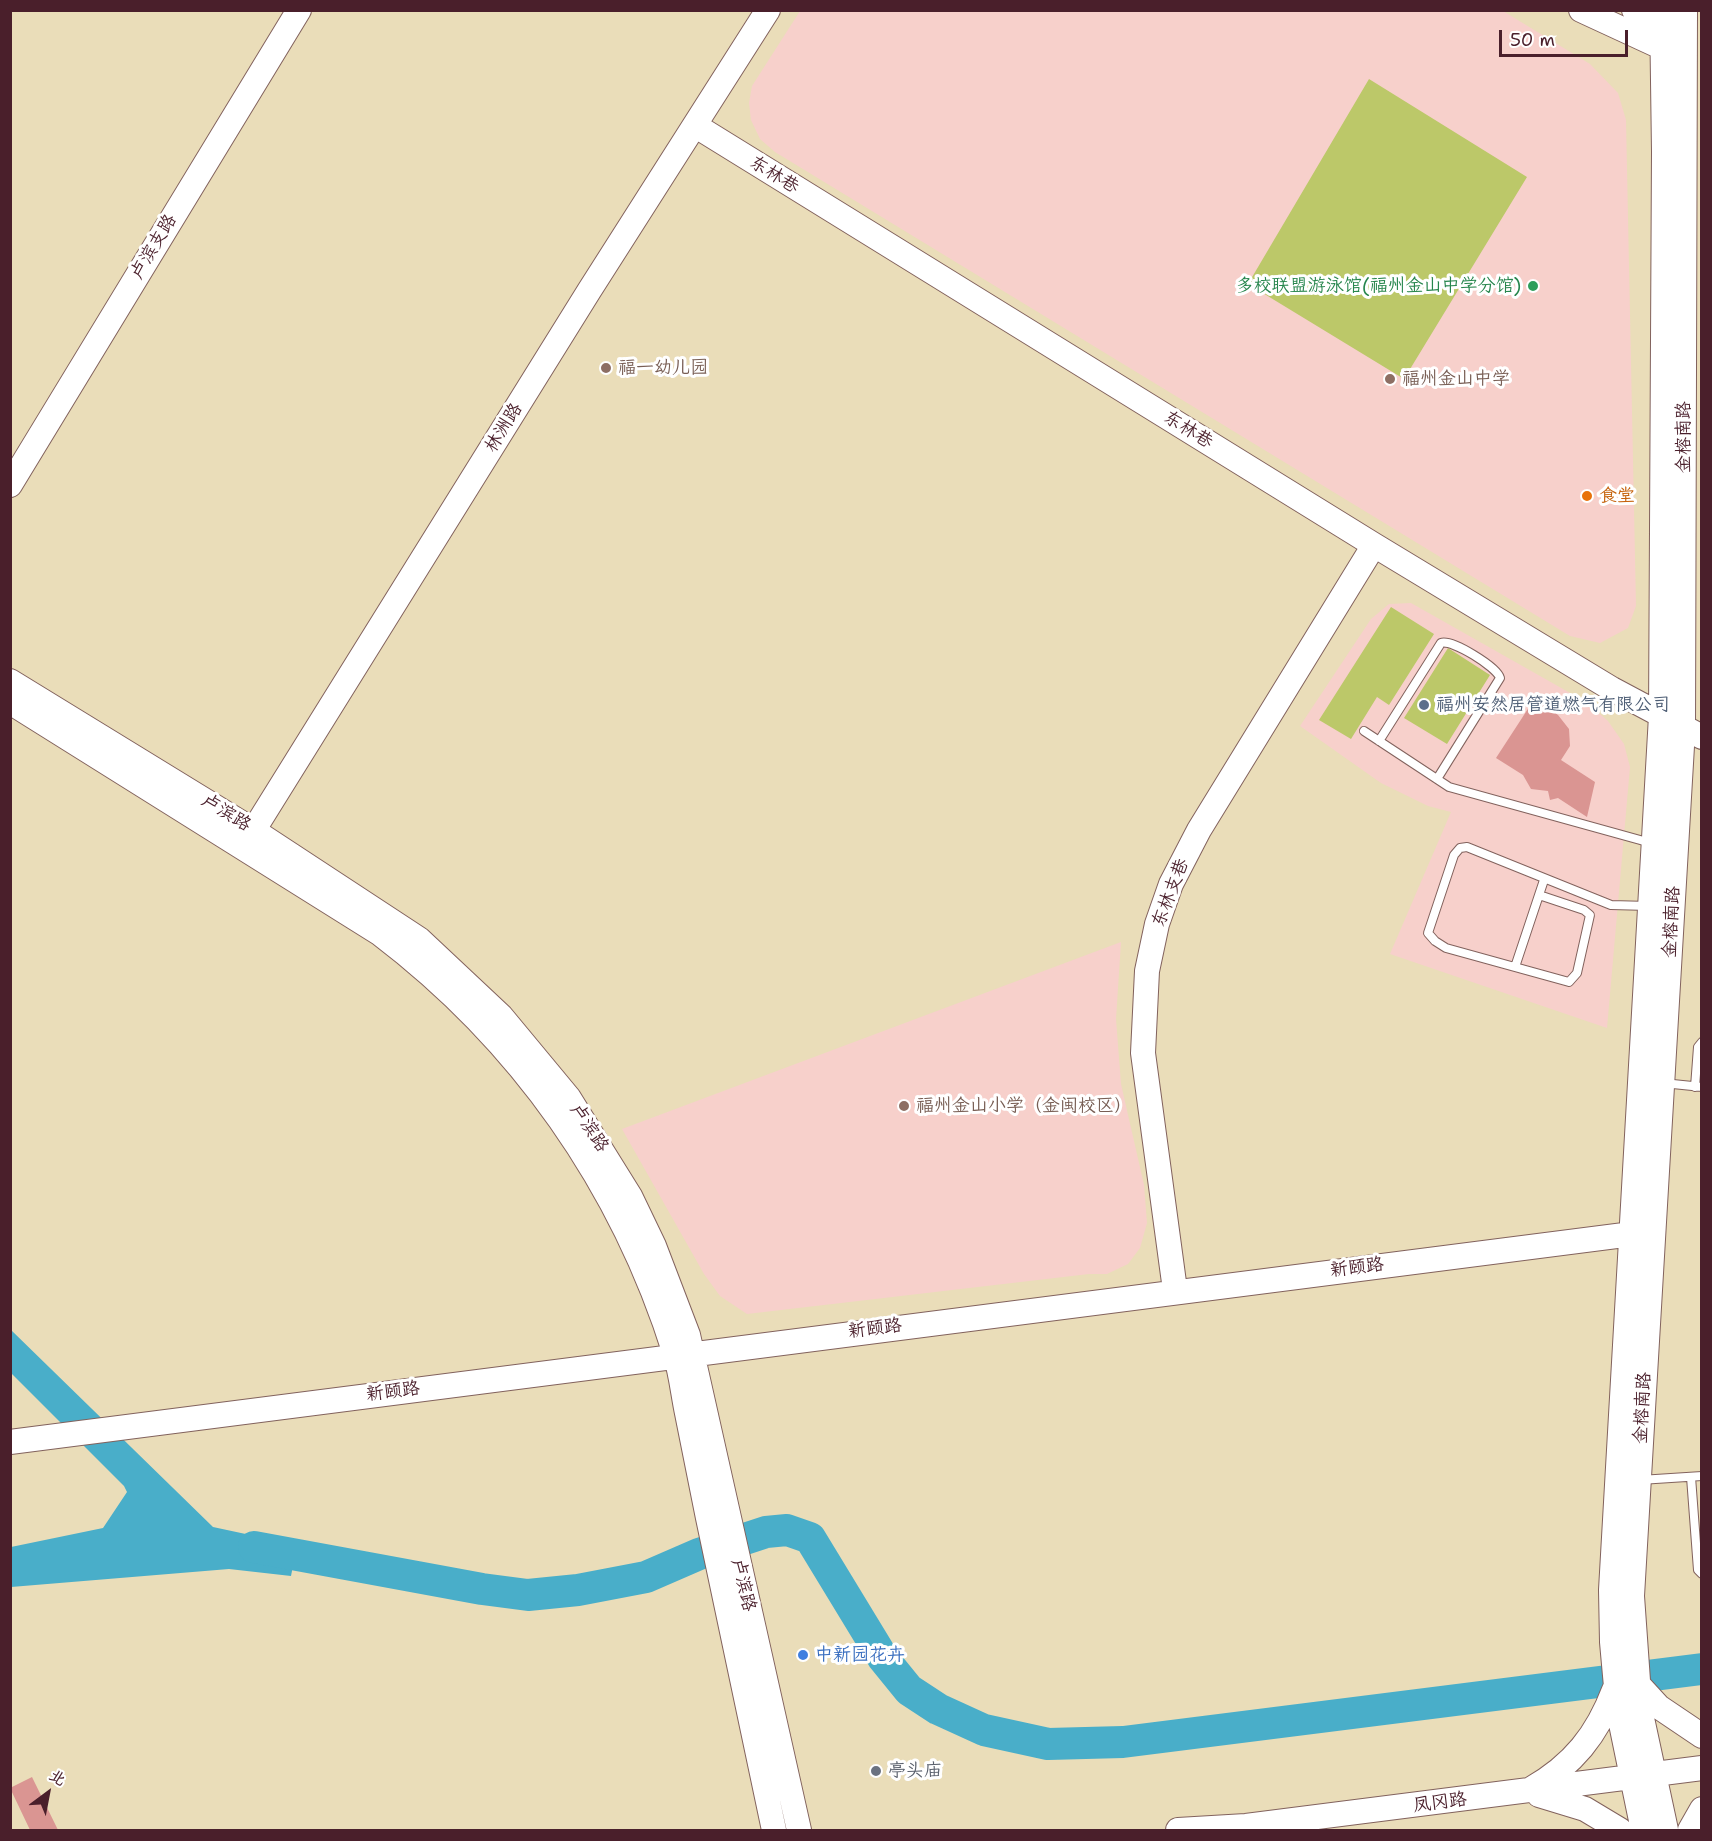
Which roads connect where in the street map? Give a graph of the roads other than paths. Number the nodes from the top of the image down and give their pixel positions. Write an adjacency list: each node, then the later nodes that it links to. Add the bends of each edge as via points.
1 (299, 10): 10 (main road, 卢滨支路)
2 (768, 10): 9 (main road, 林洲路)
3 (1581, 10): 7 (main road)
4 (1634, 10): 5 (main road)
5 (1662, 17): 6 (main road); 7 (main road, 金榕南路)
6 (1691, 27): 8 (main road, 金榕南路)
7 (1661, 48): 8 (main road); 14 (main road, 金榕南路)
8 (1694, 61): 16 (main road, 金榕南路)
9 (696, 126): 11 (main road, 东林巷); 19 (main road, 林洲路)
10 (10, 485)
11 (1374, 544): 14 (main road, 东林巷); 29 (main road, 东林支巷, via 1199,830 1171,884 1157,924 1147,971 1143,1053)
12 (10, 681): 19 (main road, 卢滨路)
13 (10, 702): 19 (main road)
14 (1661, 716): 16 (main road, 东林巷); 20 (main road, 金榕南路)
15 (1364, 731): 17 (lane)
16 (1692, 733): 26 (main road, 金榕南路)
17 (1379, 741): 18 (lane); 18 (lane, via 1441,643 1451,642 1494,668 1500,678)
18 (1437, 779): 20 (lane, via 1449,786)
19 (248, 838): 30 (main road, 卢滨路, via 418,939 479,992 546,1066 630,1196 666,1276)
20 (1653, 843): 23 (main road, 金榕南路)
21 (1544, 880): 22 (lane); 23 (lane, via 1611,905); 24 (lane, via 1467,848 1460,848 1454,855 1428,933 1446,948)
22 (1539, 896): 24 (lane); 24 (lane, via 1590,915 1577,973 1569,982)
23 (1650, 906): 28 (main road, 金榕南路)
24 (1515, 967)
25 (1701, 1042): 27 (lane)
26 (1662, 1083): 27 (lane); 34 (main road, 金榕南路)
27 (1698, 1087)
28 (1632, 1234): 29 (main road, 新颐路); 37 (main road, 金榕南路, via 1611,1590)
29 (1175, 1290): 30 (main road, 新颐路)
30 (685, 1355): 31 (main road, 新颐路); 36 (main road, 卢滨路)
31 (10, 1442)
32 (1701, 1476): 33 (lane)
33 (1691, 1477): 34 (lane); 35 (lane)
34 (1639, 1480): 37 (main road, 金榕南路, via 1632,1596)
35 (1701, 1574)
36 (732, 1582): 44 (main road); 45 (main road, 卢滨路)
37 (1622, 1640): 38 (main road, 金榕南路)
38 (1627, 1684): 39 (main road); 41 (main road, 金榕南路); 42 (main road, via 1590,1740 1566,1766)
39 (1701, 1736)
40 (1701, 1768): 41 (main road, 凤冈路)
41 (1643, 1777): 42 (main road, 凤冈路); 48 (main road, 金榕南路); 49 (main road, 金榕南路)
42 (1525, 1792): 46 (main road, 凤冈路, via 1246,1826); 47 (main road, via 1585,1809)
43 (1701, 1809): 50 (main road)
44 (774, 1830)
45 (799, 1830)
46 (1178, 1830)
47 (1620, 1830)
48 (1643, 1830)
49 (1666, 1830)
50 (1690, 1830)

